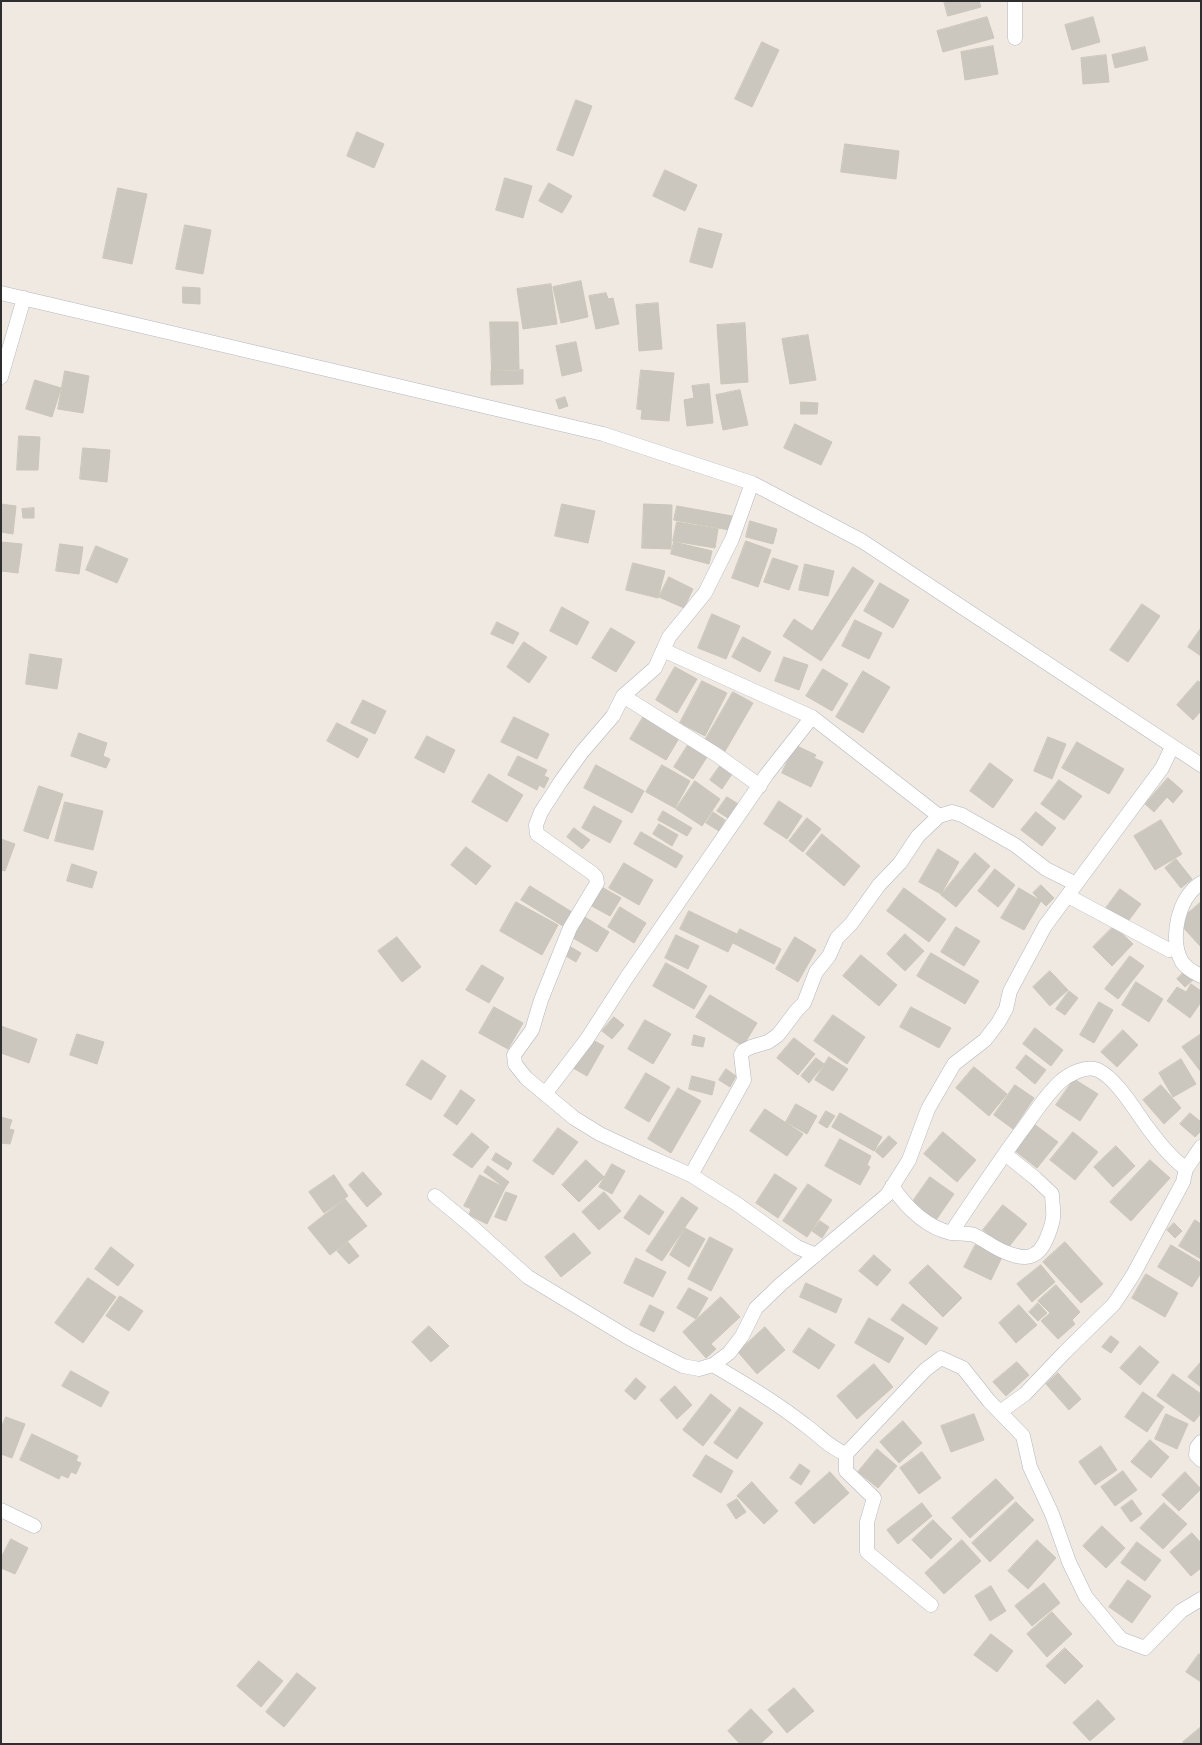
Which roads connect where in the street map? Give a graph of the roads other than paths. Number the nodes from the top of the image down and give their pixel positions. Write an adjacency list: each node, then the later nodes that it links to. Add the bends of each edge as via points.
1 (1014, 1): 2 (street)
2 (1016, 38)
3 (1, 292): 4 (street)
4 (24, 298): 5 (street); 6 (street, via 603,434)
5 (1, 377)
6 (752, 483): 7 (street, via 732,539 705,593 669,637); 10 (street, via 862,541)
7 (663, 650): 8 (street, via 655,668); 9 (street)
8 (623, 696): 12 (street); 19 (street, via 613,716 561,781 536,825 537,834 592,873 597,883 570,928 532,1030 514,1055 515,1064 526,1078)
9 (812, 717): 12 (street); 13 (street)
10 (1172, 747): 11 (street); 15 (street, via 1162,768)
11 (1201, 766)
12 (760, 786): 19 (street, via 587,1039)
13 (939, 816): 15 (street, via 952,812 962,815 1015,845 1046,869); 23 (street, via 918,836 900,863 837,938 829,956 816,972 804,1003 778,1035 743,1051 744,1080)
14 (1201, 883): 17 (street, via 1184,902 1177,925)
15 (1076, 884): 16 (street)
16 (1068, 896): 17 (street, via 1169,950); 24 (street, via 1045,926 1010,991 1006,1009 998,1023 985,1040 954,1064 928,1110 909,1160)
17 (1177, 948): 18 (street, via 1183,963)
18 (1201, 976)
19 (545, 1094): 23 (street, via 600,1134)
20 (1201, 1148): 22 (street)
21 (1005, 1154): 22 (street, via 1061,1081 1080,1070 1098,1070 1124,1093 1173,1159); 26 (street); 26 (street, via 1052,1194 1053,1219 1041,1250 1024,1258 1005,1252 973,1234)
22 (1186, 1169): 29 (street, via 1183,1182 1114,1304 1025,1394)
23 (692, 1175): 27 (street, via 797,1247)
24 (892, 1186): 26 (street, via 915,1214); 27 (street, via 887,1194)
25 (435, 1196): 28 (street, via 528,1277 629,1338 683,1366 699,1369)
26 (951, 1233)
27 (816, 1255): 28 (street, via 756,1308 742,1336 729,1353)
28 (713, 1365): 31 (street, via 759,1392 836,1450)
29 (1000, 1412): 31 (street, via 963,1368 942,1358 925,1370); 35 (street, via 1023,1436 1030,1467 1086,1597 1121,1639 1145,1648 1181,1611)
30 (1201, 1442): 32 (street, via 1196,1456)
31 (846, 1454): 36 (street, via 846,1471 874,1498 867,1522 866,1552)
32 (1201, 1460)
33 (1, 1510): 34 (street)
34 (34, 1526)
35 (1201, 1599)
36 (931, 1605)

